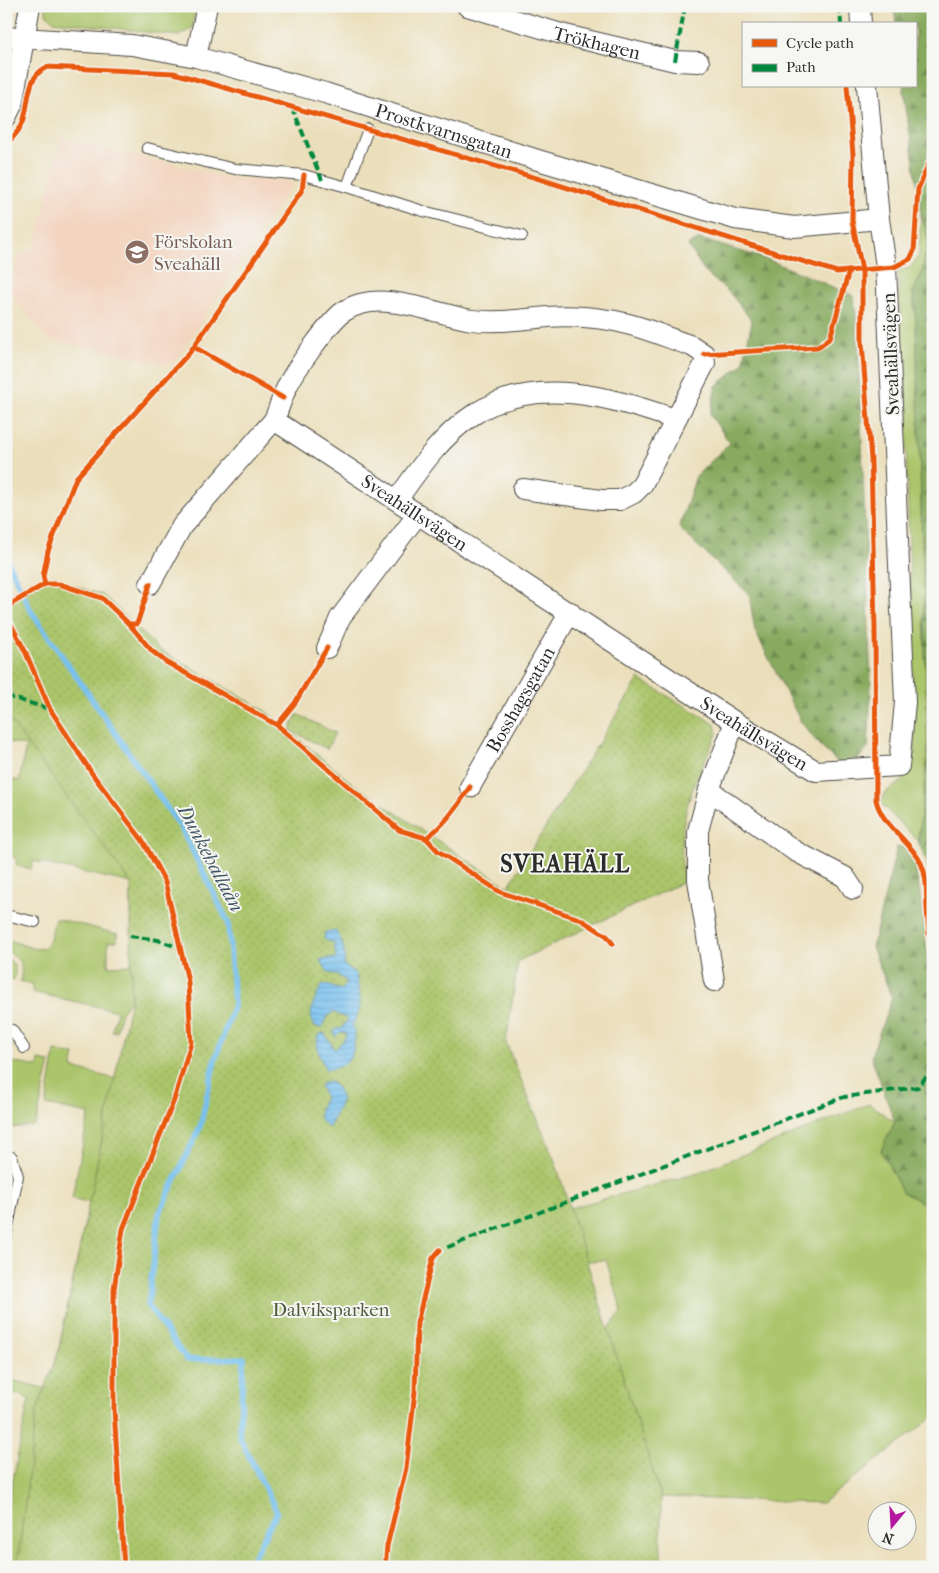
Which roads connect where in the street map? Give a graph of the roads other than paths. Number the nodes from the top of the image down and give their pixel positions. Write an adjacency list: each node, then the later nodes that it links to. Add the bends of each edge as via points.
1 (30, 6): 6 (street)
2 (207, 6): 7 (street)
3 (467, 6): 8 (street, Trökhagen, via 565,35 675,61)
4 (860, 6): 5 (street)
5 (861, 22)
6 (16, 38): 7 (street, Prostkvarnsgatan, via 132,45); 10 (street, via 12,106)
7 (196, 57): 14 (street, Prostkvarnsgatan, via 325,93 735,219 794,227)
8 (699, 62)
9 (867, 88): 14 (street, Sveahällsvägen)
10 (6, 118)
11 (368, 129): 13 (lane)
12 (147, 148): 13 (lane, via 235,169 304,175)
13 (347, 187): 15 (lane, via 432,214)
14 (879, 219): 24 (street, Sveahällsvägen, via 886,266 905,702 900,766 816,771)
15 (522, 236)
16 (675, 419): 17 (street, via 705,363 704,354 692,346 611,320 582,316 473,320 393,301 356,306 342,312 288,384); 18 (street, via 642,485 620,500); 19 (street, via 598,396 554,392 529,393 505,399 473,415 449,435)
17 (274, 420): 19 (street, Sveahällsvägen); 21 (street, via 182,526)
18 (523, 488)
19 (397, 500): 20 (street, Sveahällsvägen)
20 (418, 514): 22 (street, Sveahällsvägen); 23 (street, via 340,618)
21 (150, 584)
22 (570, 612): 24 (street, Sveahällsvägen); 25 (street, Bosshagsgatan)
23 (327, 648)
24 (735, 722): 26 (street)
25 (470, 786)
26 (709, 790): 27 (street, via 795,851 845,877); 30 (street, via 698,831 698,880)
27 (853, 889)
28 (6, 915): 29 (lane)
29 (35, 922)
30 (714, 982)
31 (6, 1029): 32 (lane, via 12,1030)
32 (24, 1048)
33 (12, 1157): 34 (lane, via 18,1176)
34 (6, 1237)

